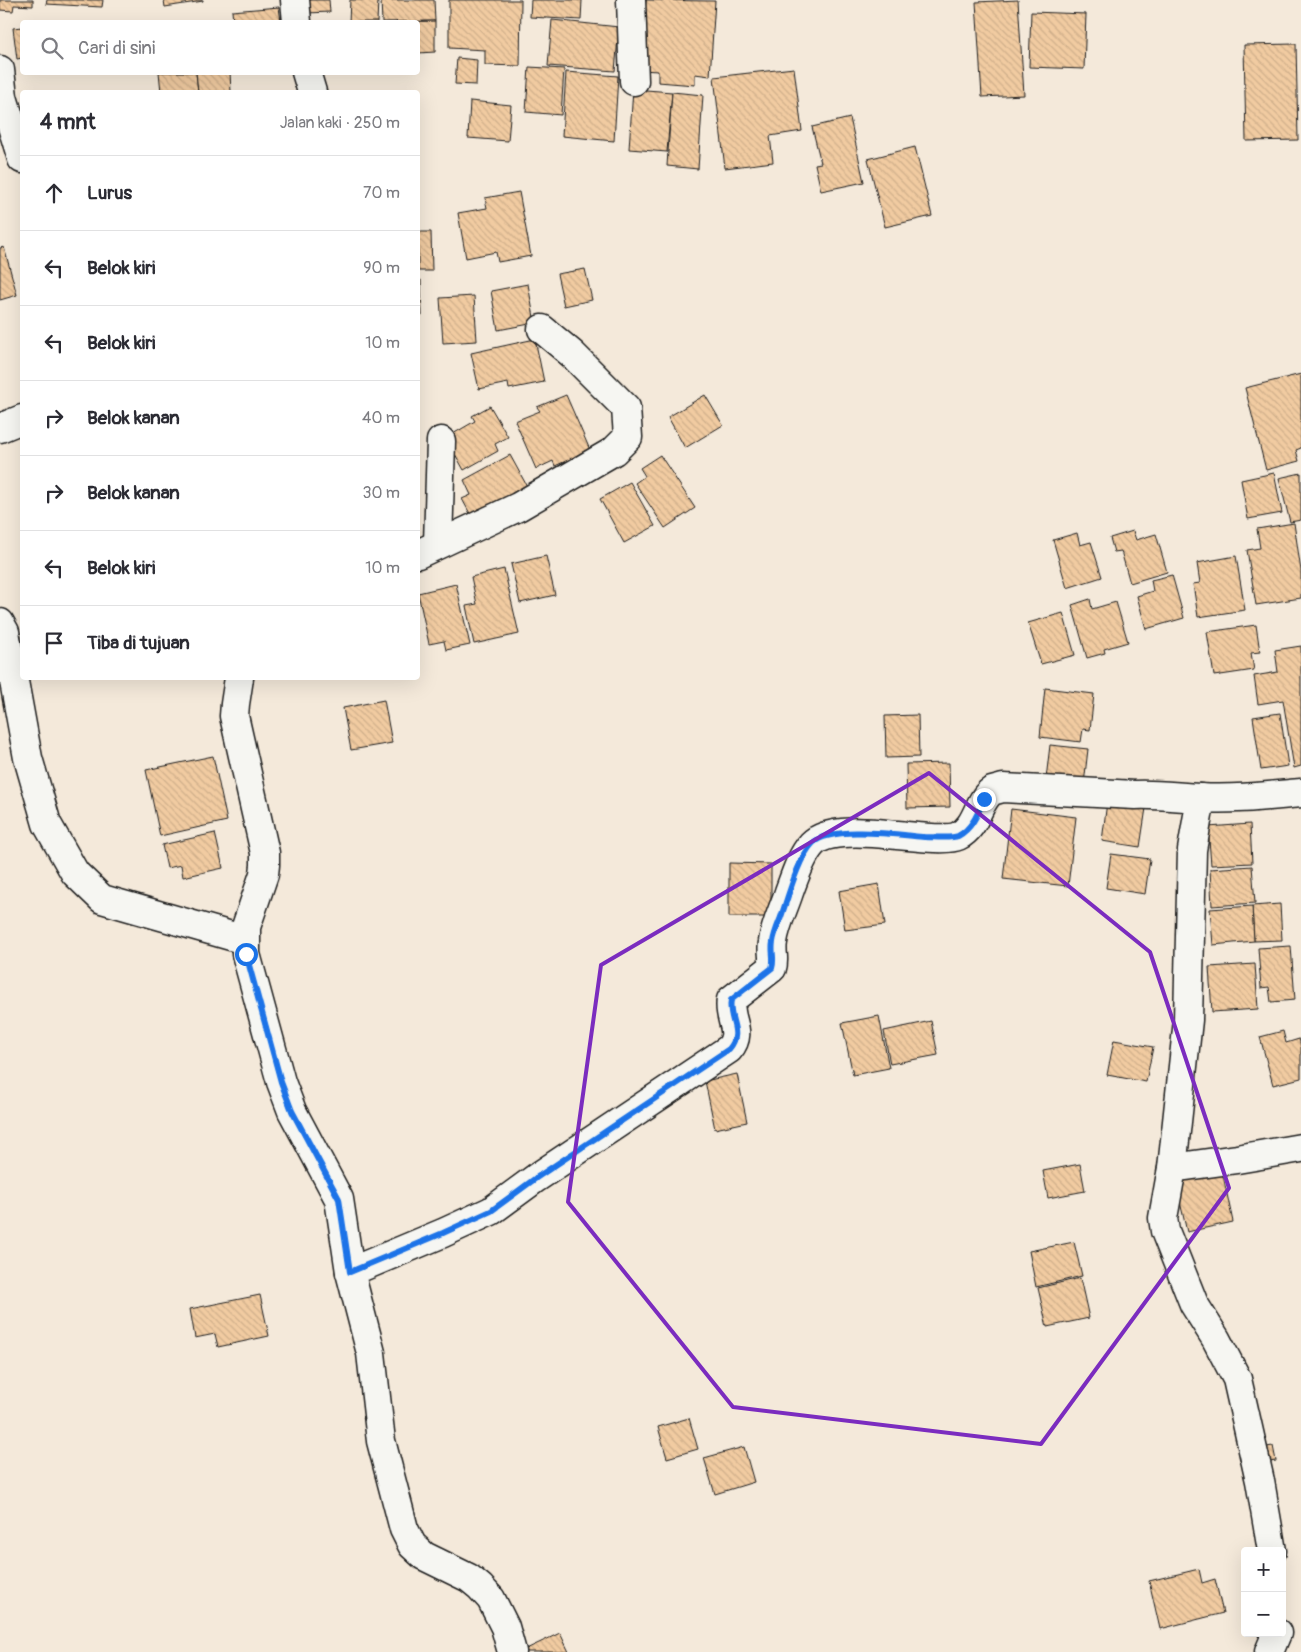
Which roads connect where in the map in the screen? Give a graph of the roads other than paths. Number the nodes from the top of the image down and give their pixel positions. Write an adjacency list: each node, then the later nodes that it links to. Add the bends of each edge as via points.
1 (295, 0): 3 (street)
2 (632, 0): 6 (street)
3 (297, 20)
4 (0, 70): 8 (street, via 4,97)
5 (307, 75): 7 (street)
6 (634, 81)
7 (311, 90)
8 (20, 152)
9 (542, 329): 13 (street, via 626,408 628,437 614,451 518,507)
10 (20, 420): 11 (street)
11 (0, 428)
12 (442, 441): 13 (street)
13 (428, 549)
14 (0, 623): 18 (street, via 28,758 47,824 75,873 102,900)
15 (239, 680): 18 (street, via 234,716 266,865 246,927)
16 (1301, 793): 17 (street, via 1255,798)
17 (1201, 798): 20 (street, via 1192,850 1188,1020); 21 (street, via 1003,788 984,799 973,823 958,836 938,838 849,833 814,842 806,851 792,883 773,942 772,968 731,1000 729,1007 736,1037 729,1049 491,1211)
18 (245, 940): 21 (street, via 281,1082 292,1111 339,1199)
19 (1301, 1148): 20 (street)
20 (1172, 1168): 22 (street, via 1163,1218 1165,1231 1194,1304 1237,1378)
21 (350, 1272): 24 (street, via 371,1353 381,1441 404,1529 412,1546 424,1556 469,1578 491,1598)
22 (1271, 1547)
23 (1275, 1637): 25 (street)
24 (512, 1652)
25 (1269, 1652)

